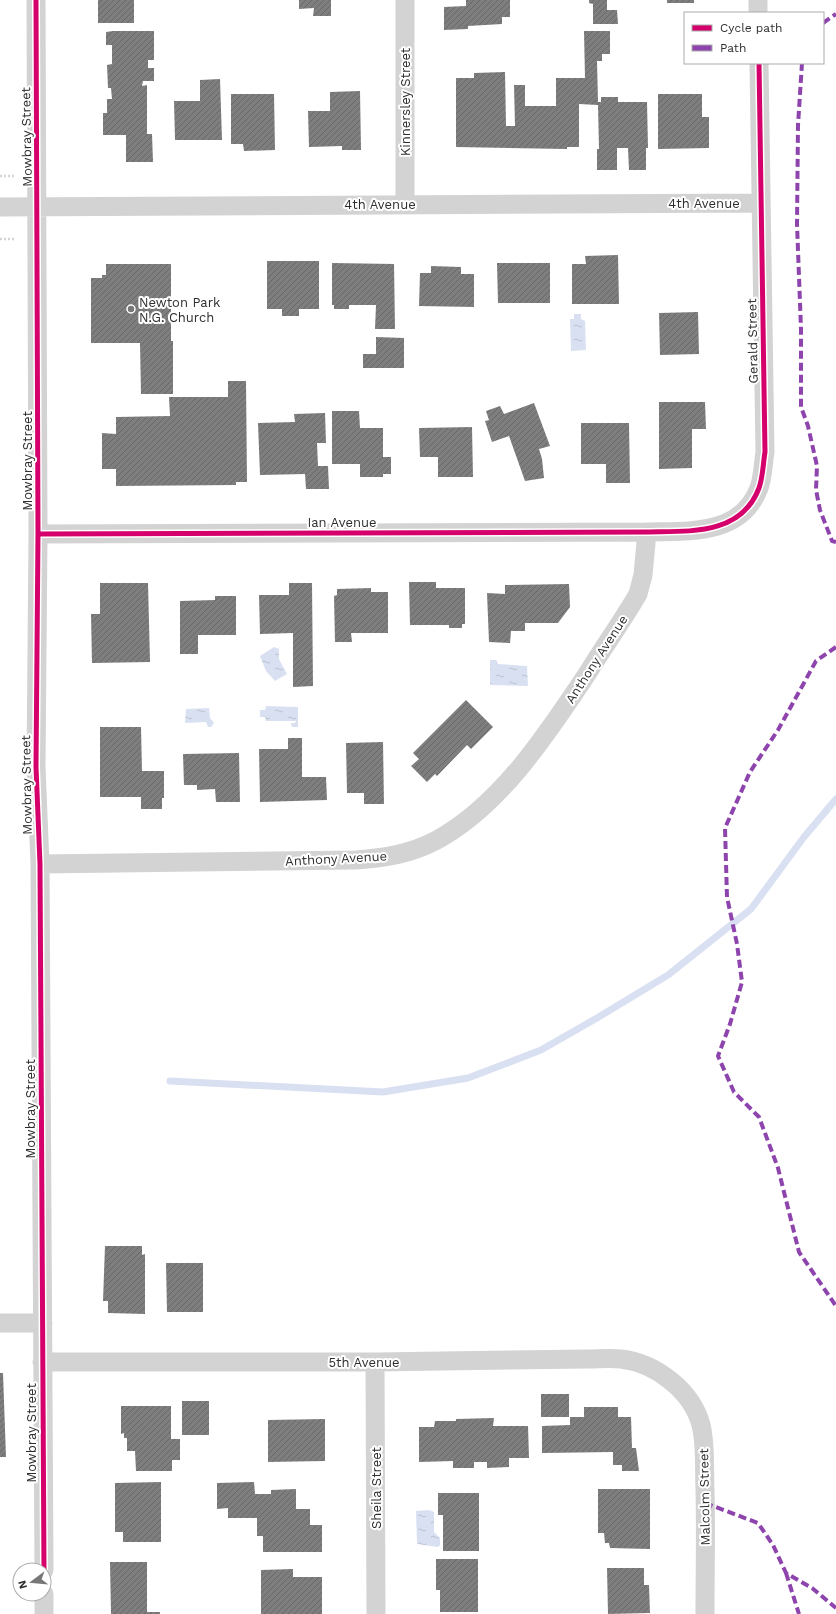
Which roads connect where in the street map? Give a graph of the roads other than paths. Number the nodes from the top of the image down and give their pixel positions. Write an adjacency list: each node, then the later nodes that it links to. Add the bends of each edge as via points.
1 (36, 0): 8 (street, Mowbray Street)
2 (405, 0): 7 (street, Kinnersley Street)
3 (758, 0): 4 (street)
4 (758, 12)
5 (758, 64): 6 (street, Gerald Street)
6 (760, 203): 7 (street, 4th Avenue); 10 (street, Gerald Street, via 765,452 759,488 741,513 715,528)
7 (405, 204): 8 (street, 4th Avenue)
8 (38, 206): 9 (street, 4th Avenue); 11 (street, Mowbray Street)
9 (0, 207)
10 (647, 532): 11 (street, Ian Avenue); 12 (street, Anthony Avenue, via 643,575 638,594 552,726 495,796 436,841 403,854 356,860)
11 (38, 534): 12 (street, Mowbray Street, via 36,767)
12 (40, 864): 14 (street, Mowbray Street)
13 (0, 1323): 14 (street)
14 (42, 1323): 15 (street, Mowbray Street)
15 (42, 1362): 16 (street, 5th Avenue); 18 (street, Mowbray Street)
16 (375, 1362): 17 (street, 5th Avenue, via 622,1359 661,1373); 21 (street, Sheila Street)
17 (679, 1387): 22 (street, Malcolm Street, via 695,1408 702,1432)
18 (44, 1562)
19 (44, 1602): 20 (street)
20 (44, 1614)
21 (376, 1614)
22 (705, 1614)

